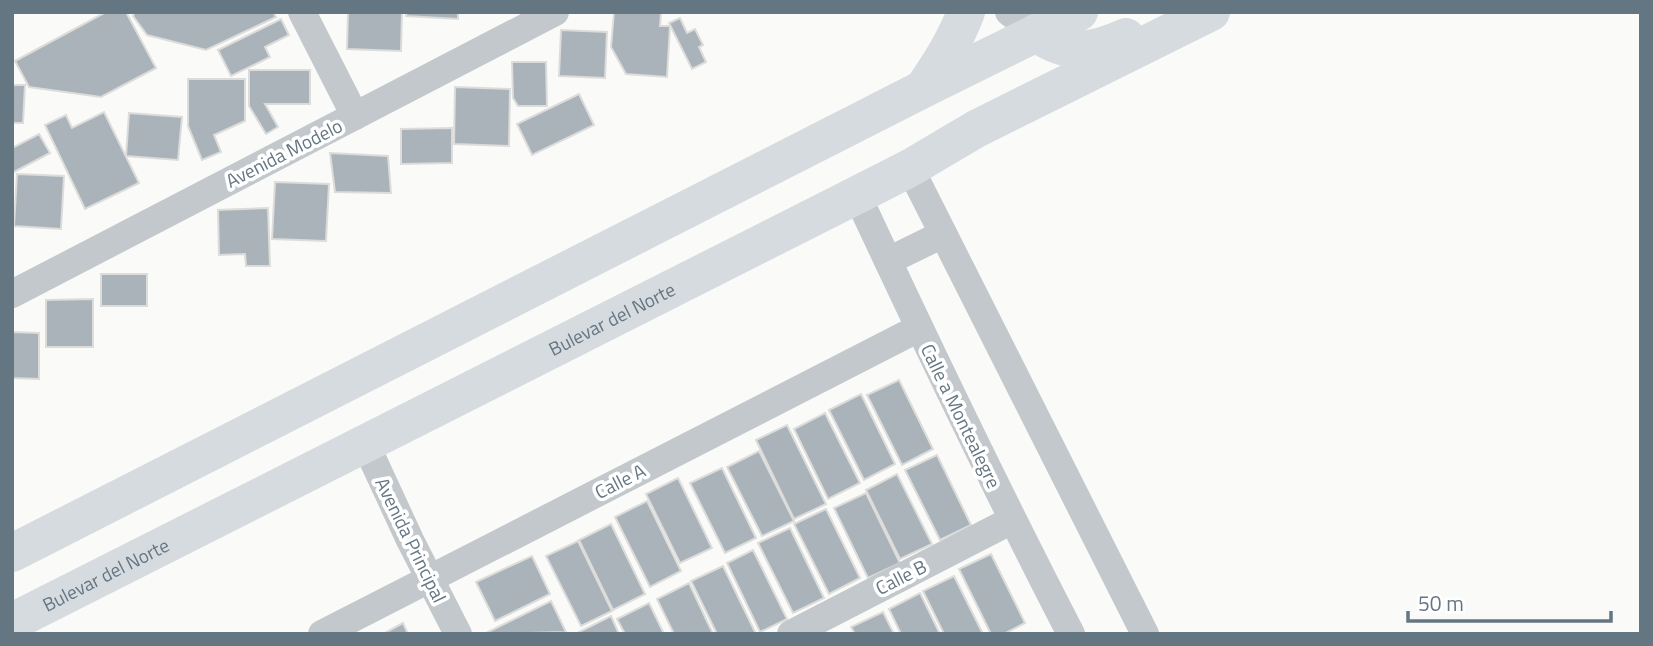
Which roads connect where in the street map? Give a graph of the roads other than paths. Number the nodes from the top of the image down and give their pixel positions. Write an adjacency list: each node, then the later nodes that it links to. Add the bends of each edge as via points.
1 (302, 12): 7 (street)
2 (555, 12): 7 (street, Avenida Modelo)
3 (966, 12): 6 (highway, via 944,59)
4 (1201, 13): 5 (highway, via 1171,17 1092,48); 8 (highway, Bulevar del Norte)
5 (1056, 22): 6 (highway); 8 (highway, via 1056,67 1041,81 978,118)
6 (923, 89): 17 (highway)
7 (355, 116): 13 (street, Avenida Modelo)
8 (976, 130): 9 (highway, Bulevar del Norte)
9 (910, 168): 10 (highway, Bulevar del Norte); 11 (street)
10 (857, 195): 12 (street, Calle a Montealegre); 15 (highway, Bulevar del Norte)
11 (943, 234): 12 (street); 24 (street)
12 (888, 261): 14 (street, Calle a Montealegre)
13 (12, 293)
14 (919, 328): 16 (street, Calle a Montealegre); 18 (street, Calle A)
15 (366, 445): 18 (street, Avenida Principal); 19 (highway, Bulevar del Norte)
16 (1012, 520): 22 (street, Calle B); 23 (street, Calle a Montealegre)
17 (12, 553)
18 (430, 579): 20 (street, Calle A); 21 (street, Avenida Principal)
19 (12, 622)
20 (322, 634)
21 (458, 634)
22 (791, 634)
23 (1071, 634)
24 (1145, 634)

